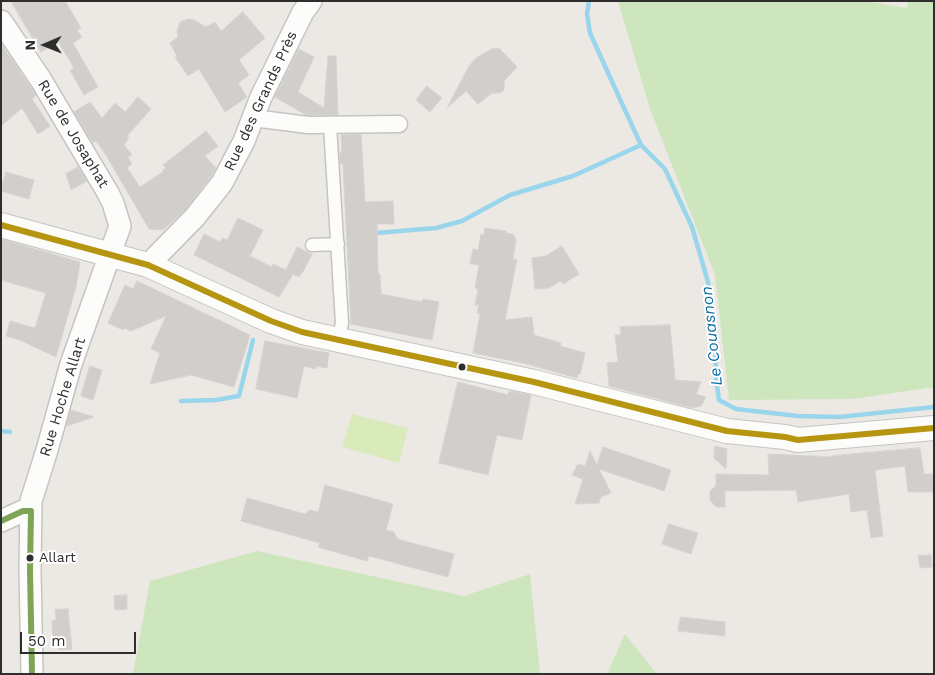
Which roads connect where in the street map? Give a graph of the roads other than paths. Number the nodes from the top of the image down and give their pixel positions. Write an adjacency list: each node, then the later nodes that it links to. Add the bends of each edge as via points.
1 (311, 1): 3 (street, Rue des Grands Près)
2 (1, 21): 9 (street, Rue de Josaphat, via 41,80 113,203 120,226)
3 (253, 118): 5 (street); 10 (street, Rue des Grands Près, via 222,183 195,217)
4 (399, 124): 5 (street)
5 (330, 125): 7 (street)
6 (1, 225): 9 (main road)
7 (338, 244): 8 (street); 11 (street, via 342,322)
8 (312, 245)
9 (110, 254): 10 (main road); 13 (street, Rue Hoche Allart, via 71,364 31,501)
10 (148, 265): 11 (main road, via 271,321)
11 (338, 341): 12 (main road, via 534,382 727,431 798,440)
12 (934, 428)
13 (31, 511): 14 (street, via 23,511); 15 (street, Rue Hoche Allart)
14 (1, 521)
15 (32, 674)

